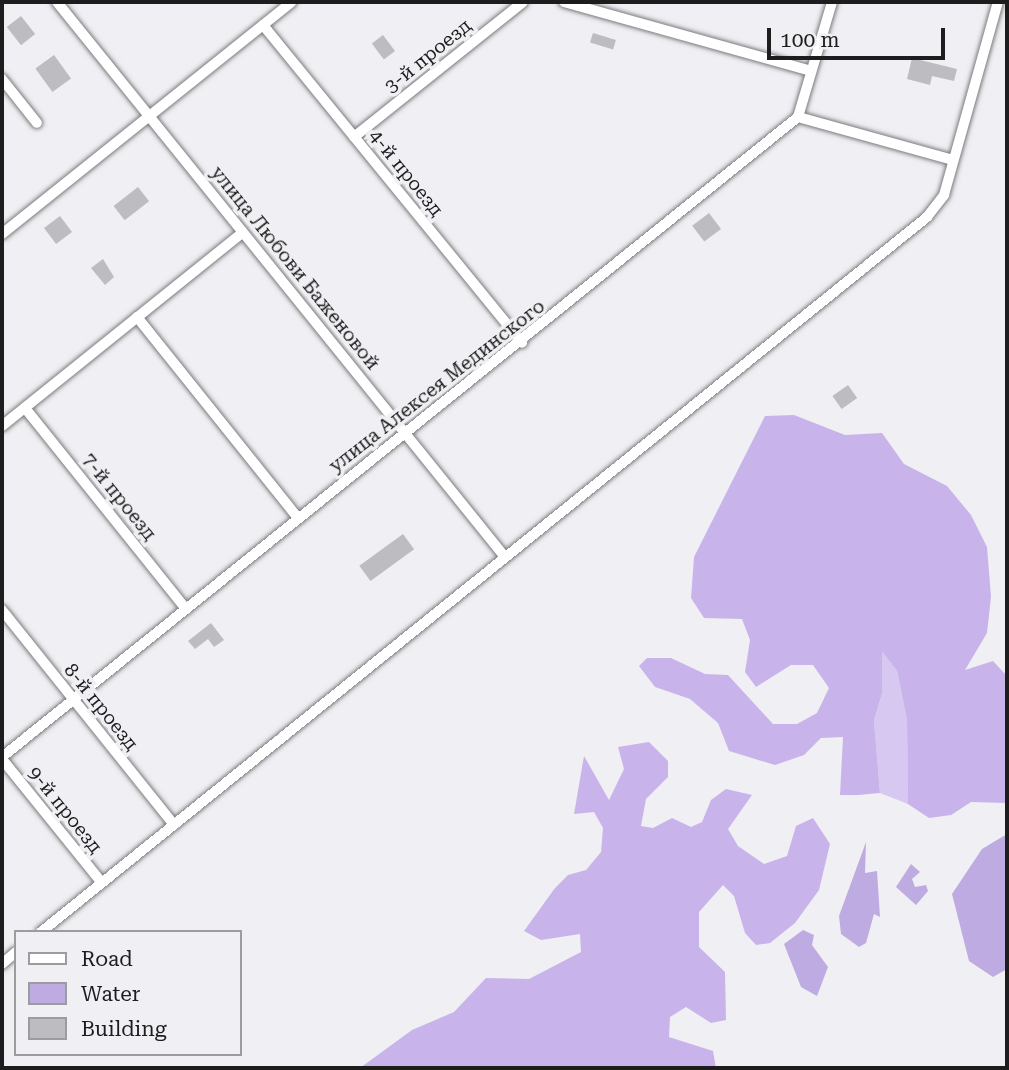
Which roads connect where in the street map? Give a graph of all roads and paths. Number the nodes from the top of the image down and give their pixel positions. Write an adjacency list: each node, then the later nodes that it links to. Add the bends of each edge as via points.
1 (57, 2): 10 (street, улица Любови Баженовой)
2 (292, 2): 7 (street)
3 (523, 2): 13 (street, 3-й проезд)
4 (564, 2): 8 (street)
5 (831, 2): 8 (street)
6 (998, 2): 14 (street)
7 (263, 25): 10 (street); 13 (street, 4-й проезд)
8 (811, 71): 11 (street)
9 (2, 79): 12 (street)
10 (148, 116): 15 (street, улица Любови Баженовой); 16 (street)
11 (798, 117): 14 (street); 18 (street, улица Алексея Мединского)
12 (37, 122)
13 (354, 137): 18 (street, 4-й проезд)
14 (953, 160): 23 (street, via 944,195 927,217)
15 (243, 232): 17 (street); 21 (street, улица Любови Баженовой)
16 (2, 234)
17 (137, 317): 19 (street); 22 (street)
18 (522, 343): 21 (street, улица Алексея Мединского)
19 (25, 408): 20 (street); 24 (street, 7-й проезд)
20 (2, 426)
21 (405, 433): 22 (street, улица Алексея Мединского); 23 (street, улица Любови Баженовой)
22 (298, 518): 24 (street, улица Алексея Мединского)
23 (505, 557): 28 (street)
24 (186, 609): 26 (street, улица Алексея Мединского)
25 (2, 610): 26 (street, 8-й проезд)
26 (73, 699): 27 (street, улица Алексея Мединского); 28 (street, 8-й проезд)
27 (2, 758): 29 (street, 9-й проезд)
28 (174, 825): 29 (street)
29 (102, 883): 30 (street)
30 (43, 930)

